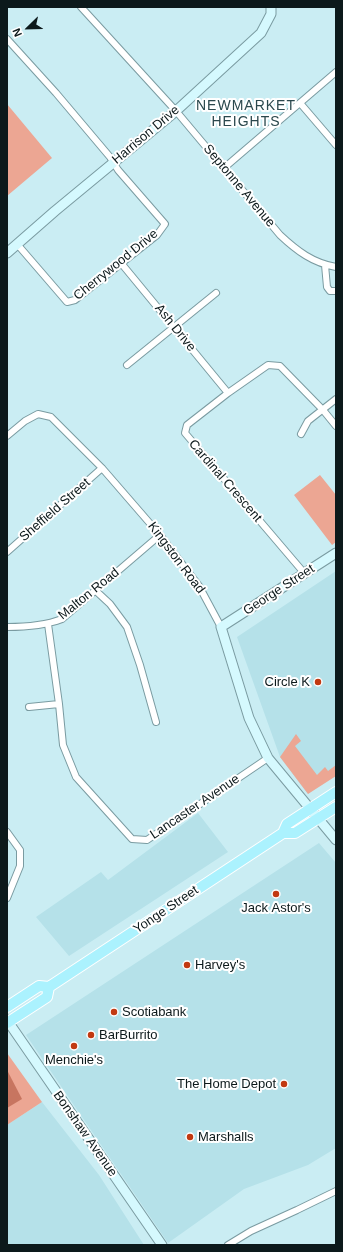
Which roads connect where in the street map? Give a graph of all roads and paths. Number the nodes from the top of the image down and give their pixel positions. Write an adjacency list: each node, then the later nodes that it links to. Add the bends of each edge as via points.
1 (81, 7): 6 (street, Septonne Avenue)
2 (271, 7): 6 (street, Harrison Drive, via 271,14 261,33)
3 (7, 39): 8 (street, Cherrywood Drive, via 56,93)
4 (336, 72): 5 (street)
5 (300, 103): 7 (street); 9 (street)
6 (176, 111): 8 (street, Harrison Drive); 9 (street, Septonne Avenue)
7 (336, 145)
8 (113, 163): 10 (street, Harrison Drive); 12 (street, Cherrywood Drive, via 165,224 157,235)
9 (224, 168): 13 (street, Septonne Avenue, via 289,243 311,259)
10 (17, 244): 11 (street, Harrison Drive); 12 (street, Cherrywood Drive, via 67,302 75,300)
11 (7, 253)
12 (121, 263): 17 (street, Ash Drive)
13 (325, 265): 14 (street, Septonne Avenue); 15 (street, via 327,287 330,291)
14 (336, 267)
15 (336, 291)
16 (216, 293): 17 (street)
17 (174, 327): 18 (street); 19 (street, Ash Drive)
18 (127, 365)
19 (228, 393): 21 (street, Cardinal Crescent, via 268,365 280,366); 29 (street, Cardinal Crescent, via 187,425 184,433)
20 (336, 398): 21 (street)
21 (323, 410): 22 (street, Cardinal Crescent); 23 (street, via 308,421)
22 (336, 426)
23 (301, 434)
24 (7, 436): 25 (street, Kingston Road, via 38,414 52,417)
25 (102, 468): 26 (street, Kingston Road); 27 (street, Sheffield Street)
26 (160, 535): 30 (street, Malton Road); 32 (street, Kingston Road, via 199,586)
27 (7, 552)
28 (336, 553): 29 (street, George Street)
29 (305, 574): 32 (street, George Street)
30 (96, 591): 31 (street, Malton Road, via 62,619); 36 (street, via 128,627)
31 (48, 624): 33 (street, Malton Road); 34 (street, Lancaster Avenue)
32 (221, 627): 37 (street, Kingston Road, via 249,718)
33 (7, 628)
34 (59, 704): 35 (street); 37 (street, Lancaster Avenue, via 62,745 76,777 132,839 147,840)
35 (29, 706)
36 (156, 722)
37 (268, 758): 40 (street, Kingston Road)
38 (336, 792): 40 (main road, Yonge Street)
39 (336, 807): 41 (main road, Yonge Street)
40 (310, 809): 41 (street, Kingston Road); 43 (main road, Yonge Street, via 287,824)
41 (318, 819): 43 (main road, Yonge Street, via 295,833); 44 (street, Kingston Road)
42 (7, 832): 45 (street, via 20,850 20,866)
43 (283, 833): 46 (main road, Yonge Street)
44 (336, 840)
45 (7, 898)
46 (49, 987): 47 (main road, Yonge Street, via 39,986); 48 (main road, Yonge Street, via 47,997)
47 (7, 1007)
48 (7, 1022): 50 (street, Bonshaw Avenue)
49 (336, 1191): 51 (street, via 250,1230)
50 (162, 1245)
51 (228, 1245)

